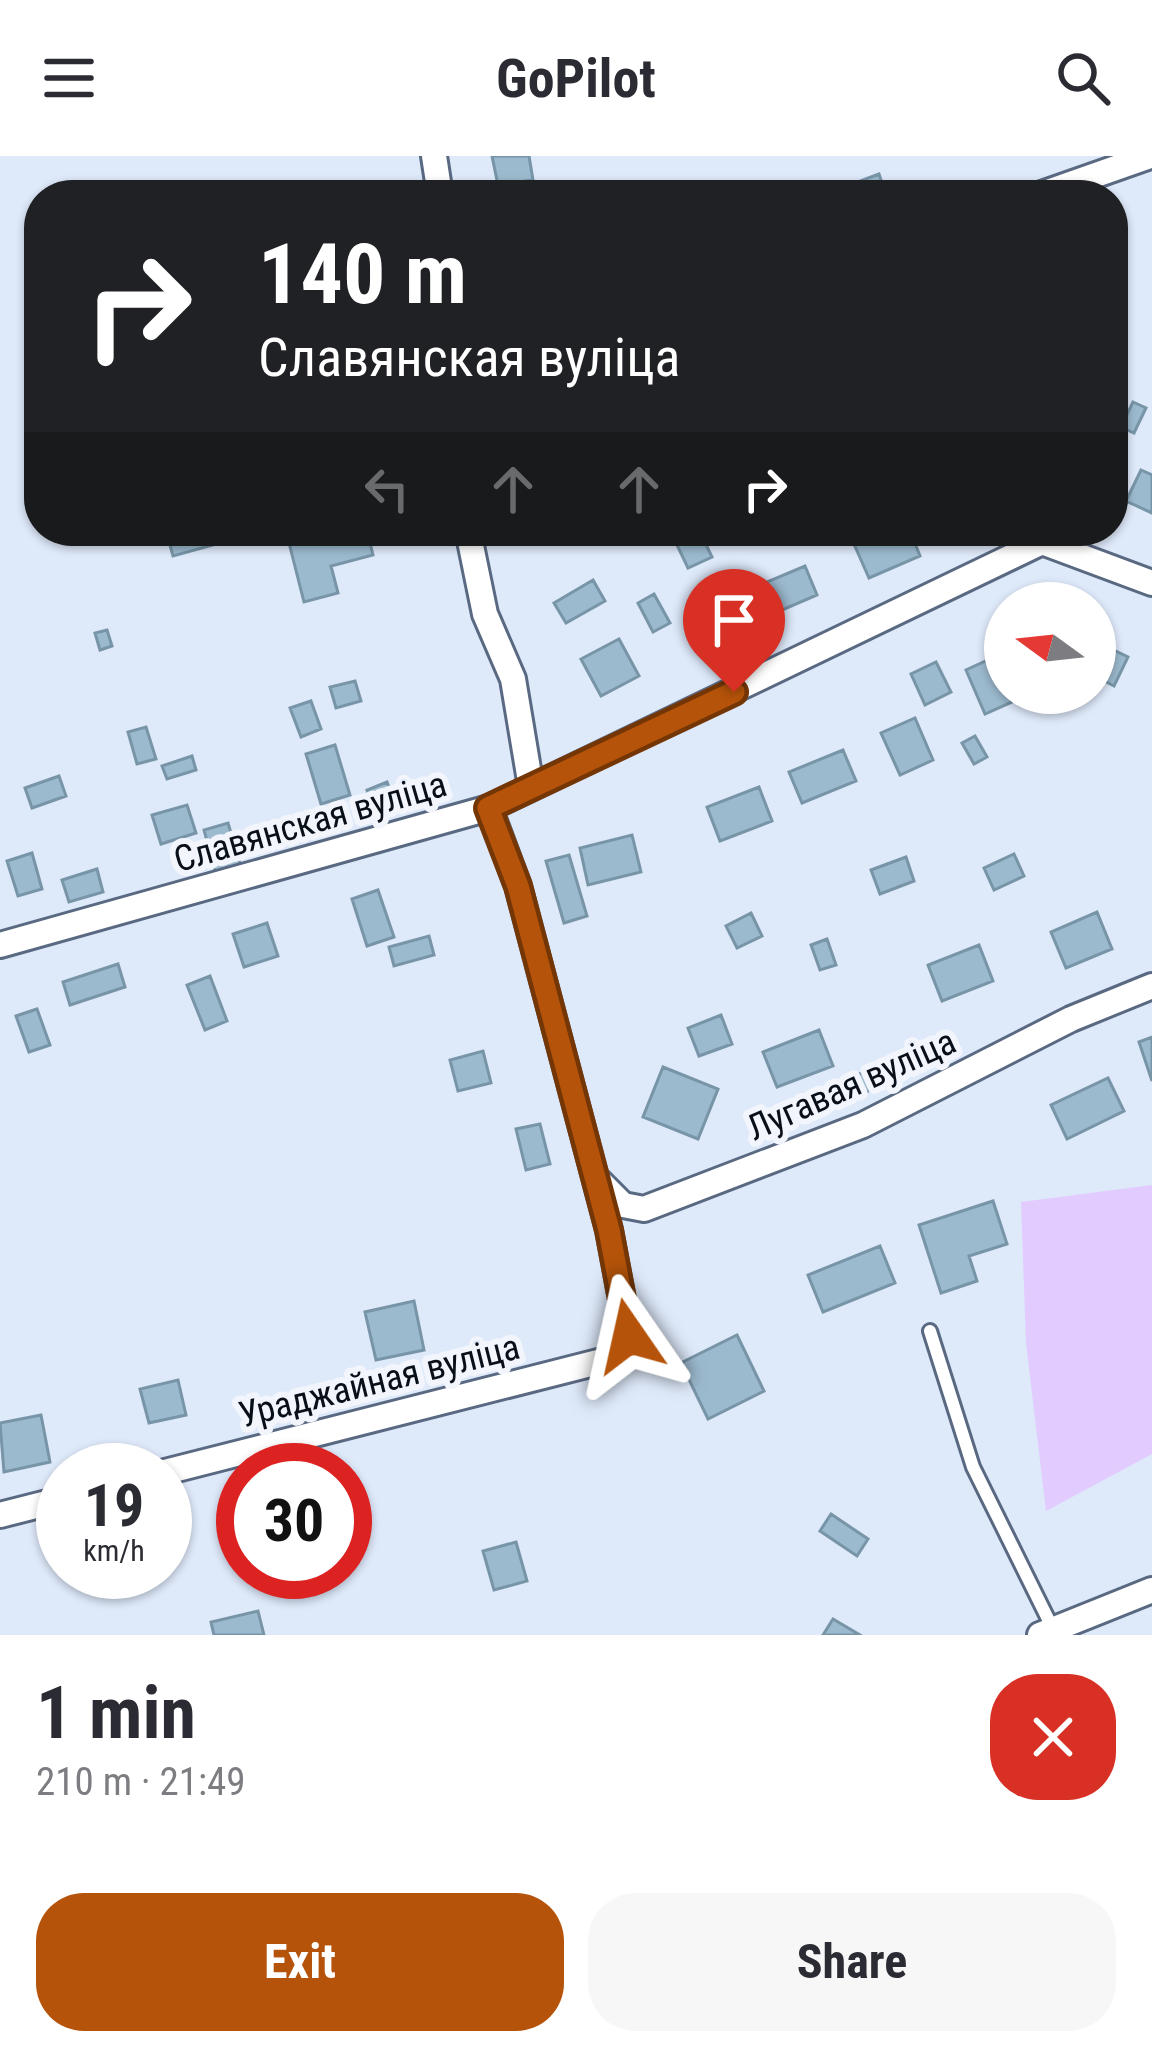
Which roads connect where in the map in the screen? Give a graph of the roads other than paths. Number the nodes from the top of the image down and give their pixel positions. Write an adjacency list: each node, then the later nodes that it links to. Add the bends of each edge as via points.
1 (1150, 156): 2 (street)
2 (1082, 180)
3 (470, 546): 7 (street, via 484,614 514,679)
4 (1034, 546): 7 (street, Славянская вуліца)
5 (1053, 546): 6 (street, Славянская вуліца)
6 (1152, 583)
7 (531, 788): 8 (street, Славянская вуліца)
8 (488, 808): 9 (street, Славянская вуліца); 11 (street, Ураджайная вуліца, via 518,886)
9 (0, 945)
10 (1152, 986): 11 (street, Лугавая вуліца, via 862,1125 644,1209 603,1191)
11 (589, 1165): 13 (street, Ураджайная вуліца, via 629,1336 610,1359)
12 (930, 1331): 17 (lane, via 973,1467)
13 (192, 1465)
14 (36, 1505): 15 (street)
15 (0, 1515)
16 (1152, 1590): 17 (street)
17 (1046, 1631)

